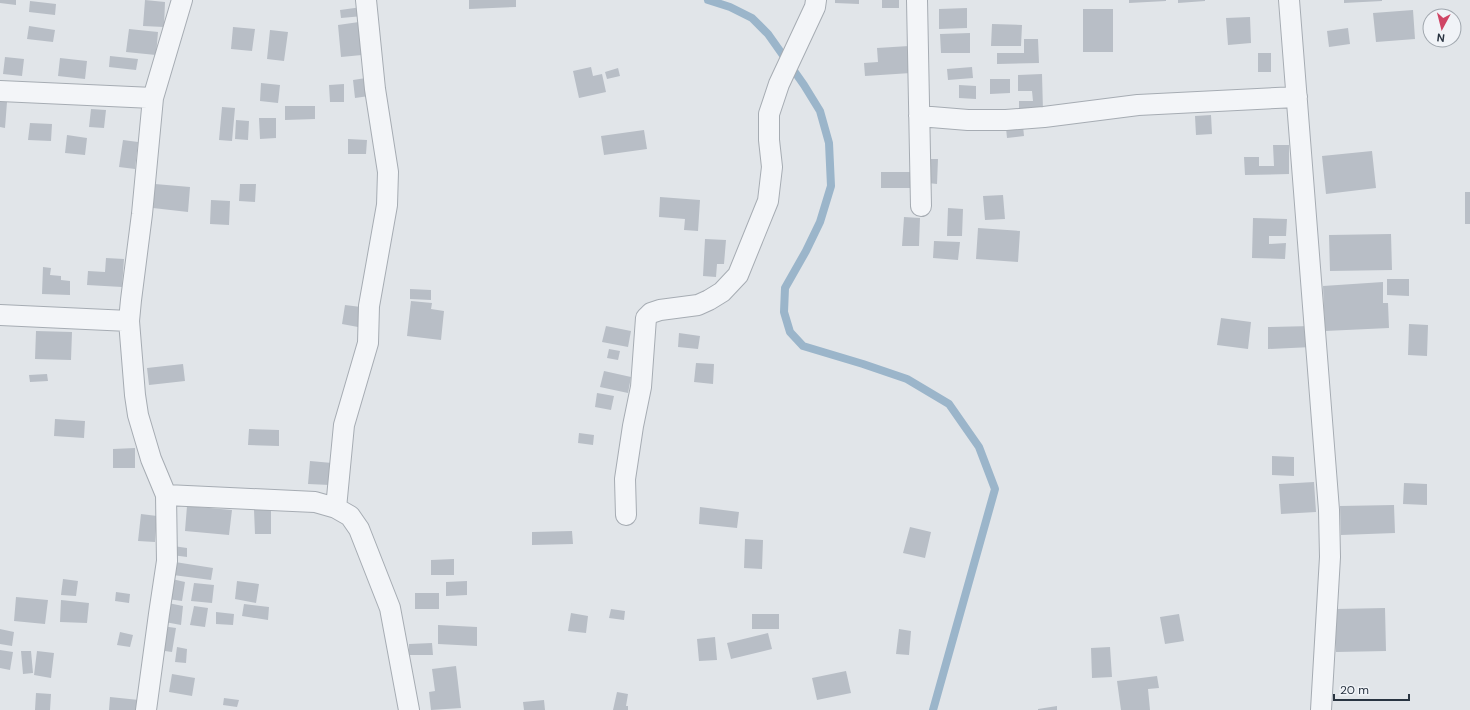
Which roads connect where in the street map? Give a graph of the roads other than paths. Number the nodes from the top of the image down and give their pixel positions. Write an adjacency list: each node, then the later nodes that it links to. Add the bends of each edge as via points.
1 (182, 0): 8 (street)
2 (366, 0): 14 (street, via 375,90 388,172 387,205 369,306 368,343 344,425)
3 (917, 0): 9 (street)
4 (1289, 0): 7 (street)
5 (813, 9): 15 (street, via 779,84 769,114 772,167 768,201 738,275 722,292 709,300 698,305 660,310 646,318 641,387 625,479)
6 (0, 91): 8 (street)
7 (1297, 97): 9 (street, via 1138,105 1006,120); 18 (street, via 1329,510 1330,558)
8 (153, 98): 12 (street)
9 (919, 116): 10 (street)
10 (921, 206)
11 (0, 315): 12 (street)
12 (129, 321): 13 (street, via 138,415 150,459)
13 (166, 496): 14 (street, via 315,502); 16 (street, via 167,561)
14 (336, 508): 17 (street, via 350,516 359,529 390,608)
15 (626, 515)
16 (146, 710)
17 (409, 710)
18 (1321, 710)

